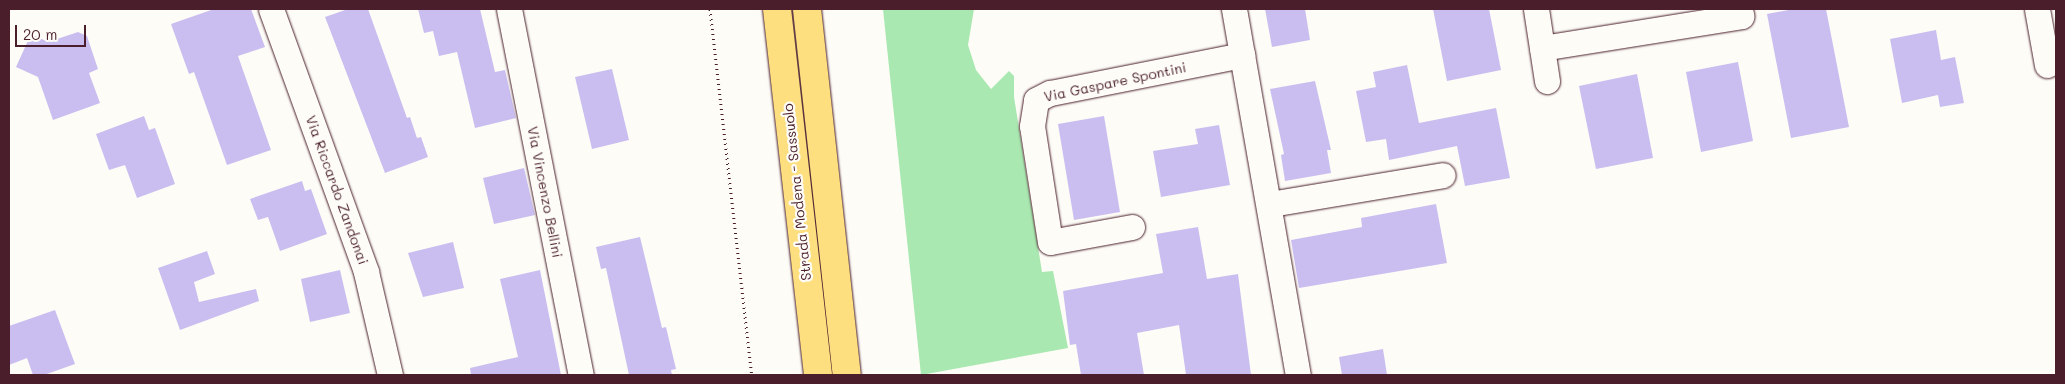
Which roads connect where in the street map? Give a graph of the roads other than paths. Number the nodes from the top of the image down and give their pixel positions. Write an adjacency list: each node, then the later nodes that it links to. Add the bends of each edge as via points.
1 (272, 9): 16 (street, Via Riccardo Zandonai, via 366,272)
2 (509, 9): 17 (street, Via Vincenzo Bellini)
3 (777, 9): 18 (highway, Strada Modena - Sassuolo)
4 (807, 9): 19 (highway)
5 (1234, 9): 10 (street)
6 (1536, 9): 9 (street)
7 (1740, 9): 9 (street, via 1741,16)
8 (2037, 9): 11 (street)
9 (1542, 48): 12 (street)
10 (1242, 55): 14 (street); 15 (street, Via Gaspare Spontini, via 1050,93 1036,100 1032,126 1050,242)
11 (2047, 65)
12 (1547, 81)
13 (1443, 175): 14 (street)
14 (1270, 204): 20 (street)
15 (1132, 227)
16 (390, 375)
17 (582, 375)
18 (818, 375)
19 (847, 375)
20 (1298, 375)

